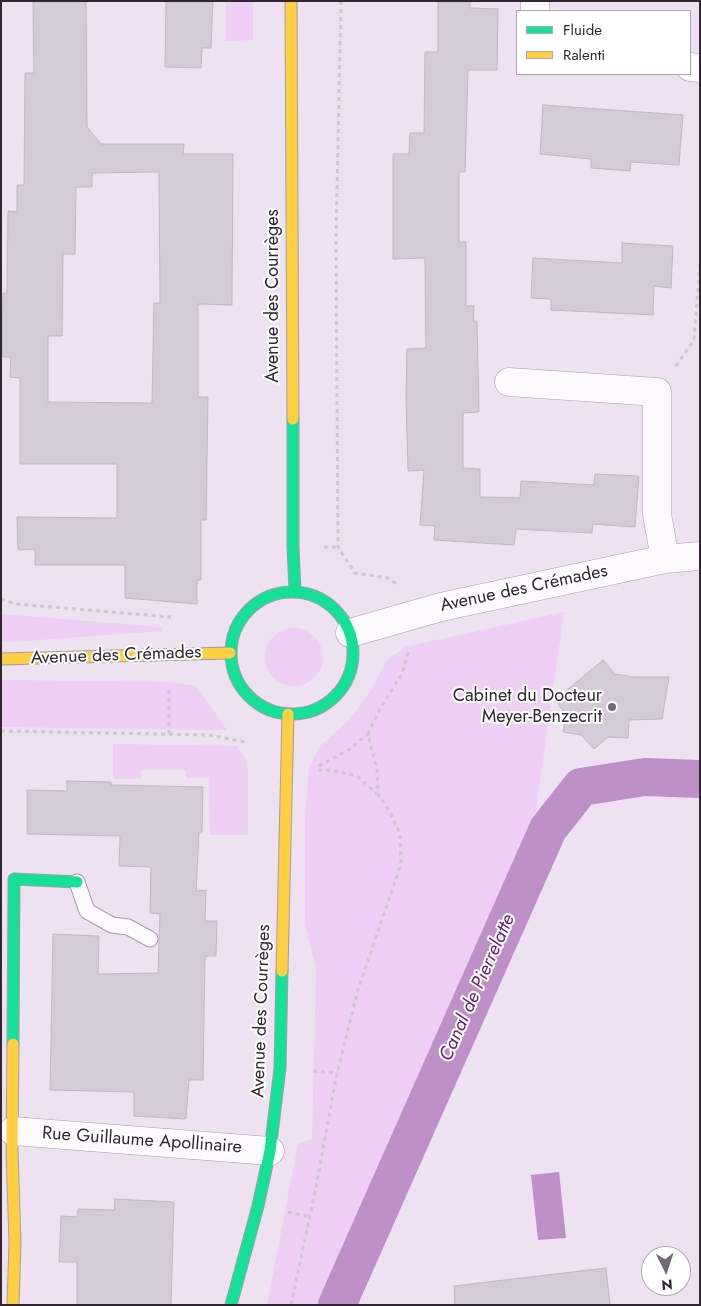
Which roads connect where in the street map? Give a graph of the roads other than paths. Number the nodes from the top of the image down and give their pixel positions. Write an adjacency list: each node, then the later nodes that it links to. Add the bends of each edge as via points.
1 (291, 1): 5 (street, Avenue des Courrèges)
2 (509, 382): 4 (street, via 658,392 657,514)
3 (700, 556): 4 (street, Avenue des Crémades)
4 (665, 559): 6 (street, Avenue des Crémades, via 441,607)
5 (295, 591): 6 (street, via 329,604 342,617); 7 (street, via 275,594 257,602 242,616 233,634)
6 (350, 633): 9 (street, via 353,653 350,673 341,690 326,704 308,712)
7 (230, 653): 8 (street, Avenue des Crémades); 9 (street, via 233,671 241,688 270,710)
8 (1, 659)
9 (288, 714): 13 (street, Avenue des Courrèges, via 280,1068)
10 (77, 882): 11 (lane, via 87,911 112,925 128,927); 12 (street, via 14,879)
11 (150, 939)
12 (9, 1144): 13 (street, Rue Guillaume Apollinaire); 14 (street, via 15,1242)
13 (270, 1150): 15 (street, Avenue des Courrèges)
14 (13, 1305)
15 (231, 1305)

